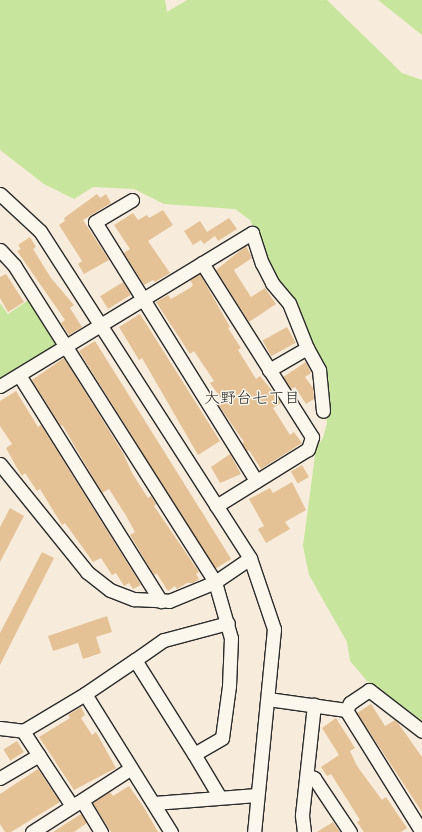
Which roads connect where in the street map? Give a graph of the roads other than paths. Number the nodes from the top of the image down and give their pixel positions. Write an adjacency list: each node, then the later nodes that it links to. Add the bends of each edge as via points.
1 (0, 194): 6 (street, via 40,231)
2 (132, 200): 5 (street, via 95,222)
3 (0, 250): 7 (street, via 14,265)
4 (202, 263): 5 (street); 8 (street, via 252,233 262,263 272,283 289,303); 9 (street)
5 (143, 299): 6 (street); 14 (street)
6 (100, 324): 7 (street); 15 (street)
7 (65, 348): 10 (street); 17 (street)
8 (307, 348): 9 (street); 12 (street, via 319,370)
9 (270, 370): 14 (street, via 312,437 308,449)
10 (20, 375): 11 (street); 18 (street)
11 (0, 386)
12 (323, 411)
13 (0, 464): 18 (street, via 87,572 110,590 134,599)
14 (256, 480): 15 (street)
15 (216, 506): 16 (street)
16 (250, 558): 17 (street); 22 (street, via 274,629)
17 (215, 582): 18 (street, via 169,601); 19 (street)
18 (160, 601)
19 (228, 623): 20 (street, via 164,640); 28 (street, via 231,638 229,679 222,738)
20 (135, 660): 21 (street); 28 (street)
21 (85, 694): 26 (street); 30 (street)
22 (268, 699): 23 (street); 33 (street)
23 (314, 705): 24 (street); 31 (street)
24 (346, 710): 27 (street, via 350,703 369,690); 43 (street)
25 (0, 728): 26 (street)
26 (23, 731): 29 (street)
27 (422, 731)
28 (194, 754): 34 (street)
29 (39, 755): 32 (street); 35 (street)
30 (130, 769): 35 (street); 36 (street)
31 (307, 774): 41 (street, via 302,815); 42 (street, via 314,778)
32 (0, 778)
33 (257, 795): 34 (street); 40 (street)
34 (219, 796): 36 (street)
35 (77, 803): 37 (street); 38 (street)
36 (154, 803): 39 (street)
37 (32, 832)
38 (101, 832)
39 (171, 832)
40 (254, 832)
41 (304, 832)
42 (350, 832)
43 (422, 832)

